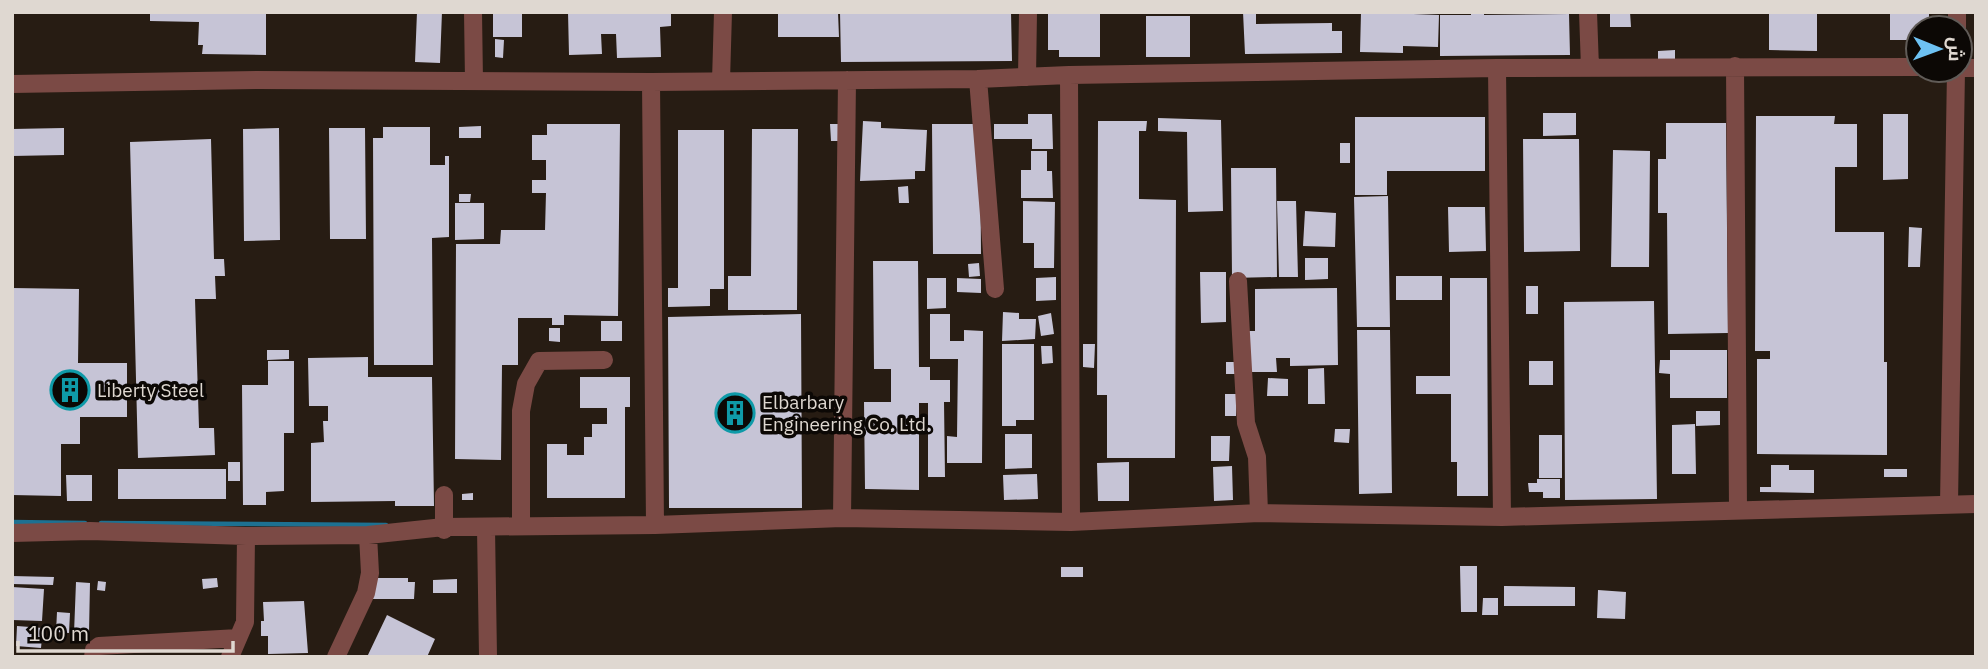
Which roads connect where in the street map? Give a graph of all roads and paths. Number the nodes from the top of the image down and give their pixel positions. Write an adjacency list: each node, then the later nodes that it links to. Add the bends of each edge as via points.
1 (473, 12): 13 (street)
2 (723, 12): 14 (street)
3 (1028, 12): 10 (street)
4 (1588, 12): 8 (street)
5 (1735, 66): 6 (street); 8 (street); 24 (street)
6 (1904, 67)
7 (1497, 68): 8 (street); 9 (street); 26 (street)
8 (1590, 68)
9 (1069, 75): 10 (street); 28 (street)
10 (1027, 77): 11 (street)
11 (978, 79): 12 (street); 19 (street)
12 (847, 80): 14 (street); 27 (street)
13 (474, 81): 15 (street); 16 (street)
14 (721, 81): 15 (street)
15 (651, 82): 29 (street)
16 (12, 84)
17 (1958, 84): 22 (street)
18 (1238, 281): 25 (street, via 1246,423 1257,457)
19 (995, 289)
20 (604, 360): 30 (street, via 539,360 526,384 520,439)
21 (444, 495): 32 (street, bridge)
22 (1949, 504): 23 (street); 24 (street)
23 (1976, 504)
24 (1738, 509): 26 (street)
25 (1259, 513): 26 (street); 28 (street)
26 (1502, 517)
27 (842, 518): 28 (street); 29 (street)
28 (1071, 522)
29 (655, 525): 30 (street)
30 (521, 526): 31 (street)
31 (486, 528): 32 (street); 40 (street)
32 (444, 529): 34 (street)
33 (12, 533): 35 (street)
34 (368, 535): 35 (street); 39 (street, via 366,593)
35 (246, 536): 36 (street, via 245,622)
36 (238, 638): 37 (street, via 99,646); 38 (street)
37 (93, 657)
38 (230, 657)
39 (337, 657)
40 (488, 657)

